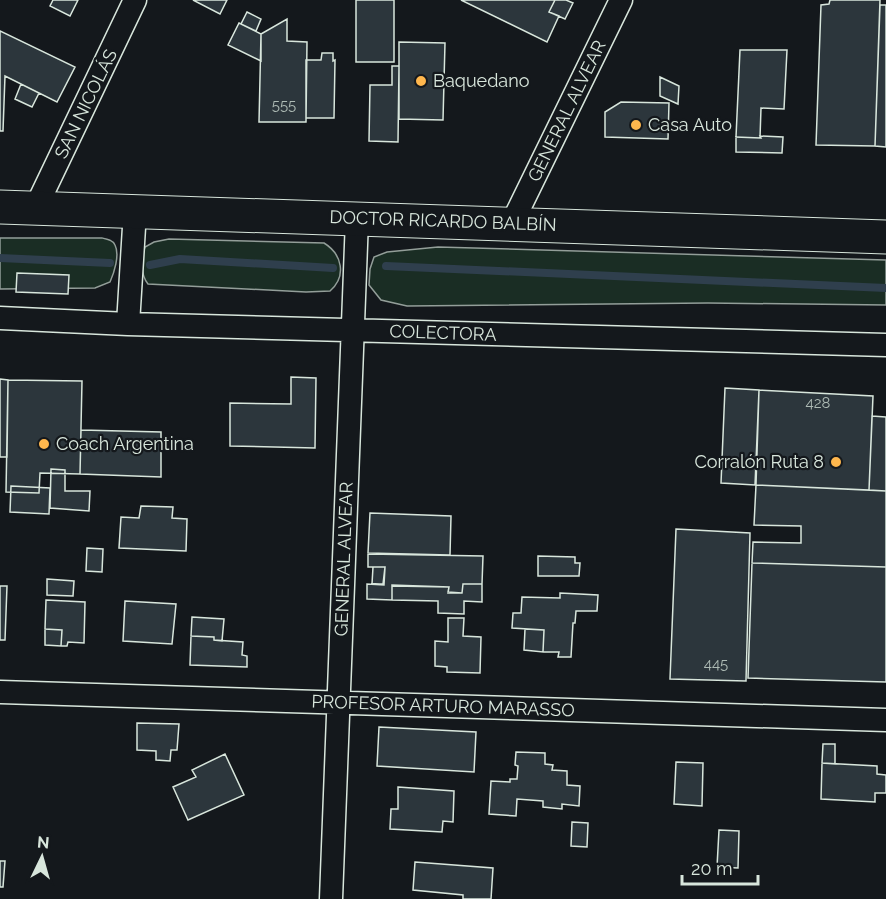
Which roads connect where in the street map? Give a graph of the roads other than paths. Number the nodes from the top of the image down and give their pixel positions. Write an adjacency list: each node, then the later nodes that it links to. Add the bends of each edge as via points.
1 (135, 0): 4 (street, SAN NICOLÁS)
2 (621, 0): 7 (street, GENERAL ALVEAR)
3 (0, 207): 4 (main road, DOCTOR RICARDO BALBÍN)
4 (36, 207): 5 (main road, DOCTOR RICARDO BALBÍN)
5 (135, 211): 6 (main road, DOCTOR RICARDO BALBÍN); 10 (street)
6 (357, 219): 7 (main road, DOCTOR RICARDO BALBÍN); 11 (street, GENERAL ALVEAR)
7 (512, 223): 8 (main road, DOCTOR RICARDO BALBÍN)
8 (886, 237)
9 (0, 318): 10 (street, COLECTORA)
10 (128, 324): 11 (street, COLECTORA)
11 (354, 330): 12 (street, COLECTORA); 14 (street, GENERAL ALVEAR)
12 (886, 345)
13 (0, 692): 14 (street, PROFESOR ARTURO MARASSO)
14 (338, 702): 15 (street, PROFESOR ARTURO MARASSO); 16 (street, GENERAL ALVEAR)
15 (886, 720)
16 (331, 899)

